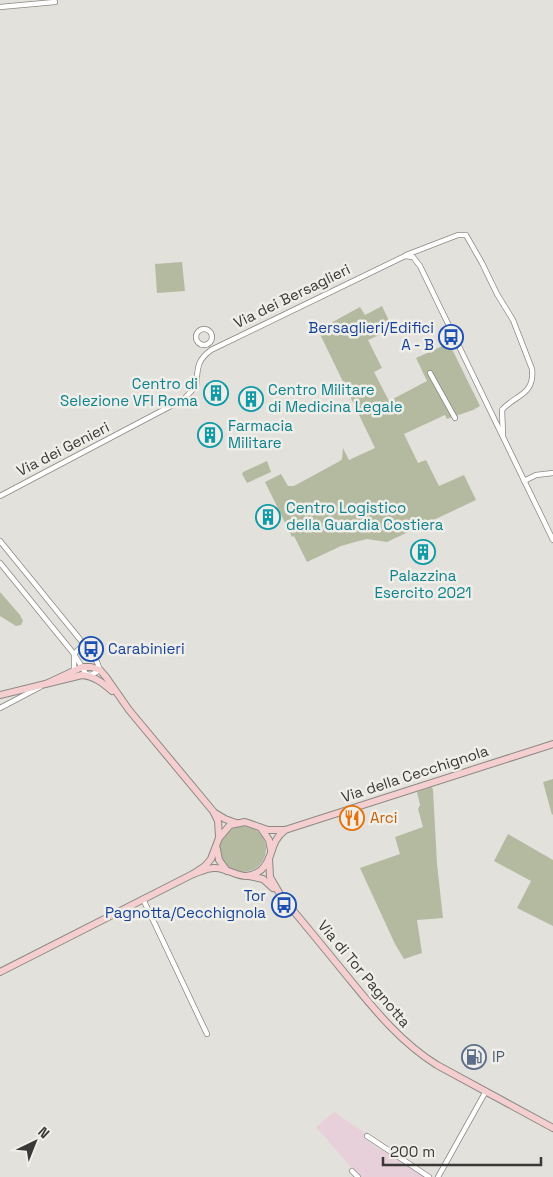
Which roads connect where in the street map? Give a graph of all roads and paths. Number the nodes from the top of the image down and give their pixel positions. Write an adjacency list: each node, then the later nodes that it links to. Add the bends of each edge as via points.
1 (55, 2): 2 (street)
2 (0, 7)
3 (405, 256): 4 (street, Via dei Bersaglieri, via 211,350); 7 (street, Via dei Bersaglieri, via 413,257 420,266); 7 (street, Via dei Bersaglieri, via 466,235 513,320 533,378 525,393 502,410)
4 (197, 367): 10 (street, Via dei Genieri, via 196,386 184,399)
5 (430, 373): 6 (street)
6 (455, 418)
7 (503, 437): 9 (street, Via dei Bersaglieri)
8 (553, 473): 9 (street, via 536,475)
9 (524, 481): 11 (street, Via dei Bersaglieri)
10 (0, 496)
11 (553, 540)
12 (0, 541): 14 (street)
13 (0, 563): 15 (street)
14 (87, 648): 15 (street); 18 (street)
15 (74, 654): 16 (street); 17 (street)
16 (82, 667): 17 (street); 18 (street); 19 (street)
17 (74, 670): 20 (street)
18 (100, 670): 19 (street); 22 (street)
19 (88, 676): 20 (street); 22 (street, via 101,681)
20 (48, 683): 21 (street); 23 (street)
21 (0, 695)
22 (119, 696): 25 (street)
23 (0, 708)
24 (553, 744): 28 (street, Via della Cecchignola)
25 (213, 811): 26 (street); 29 (street, via 218,821)
26 (236, 823): 27 (street, Via della Cecchignola); 29 (street, via 227,827)
27 (260, 828): 28 (street, Via della Cecchignola); 31 (street, via 268,837)
28 (285, 830): 31 (street)
29 (219, 838): 30 (street)
30 (216, 848): 33 (street, via 220,863); 34 (street, via 208,863)
31 (271, 850): 32 (street)
32 (269, 858): 35 (street, via 259,871); 36 (street, Via di Tor Pagnotta, via 271,880)
33 (228, 871): 34 (street, via 214,868); 35 (street)
34 (193, 874): 37 (street)
35 (248, 876): 36 (street, Via di Tor Pagnotta, via 266,881)
36 (281, 896): 40 (street, Via di Tor Pagnotta, via 397,1034 432,1062)
37 (143, 899): 38 (street); 39 (street)
38 (0, 972)
39 (208, 1034)
40 (486, 1091): 41 (street, Via di Tor Pagnotta); 46 (street)
41 (553, 1128)
42 (368, 1136): 45 (street)
43 (352, 1171): 44 (street)
44 (358, 1177)
45 (429, 1177)
46 (438, 1177)

